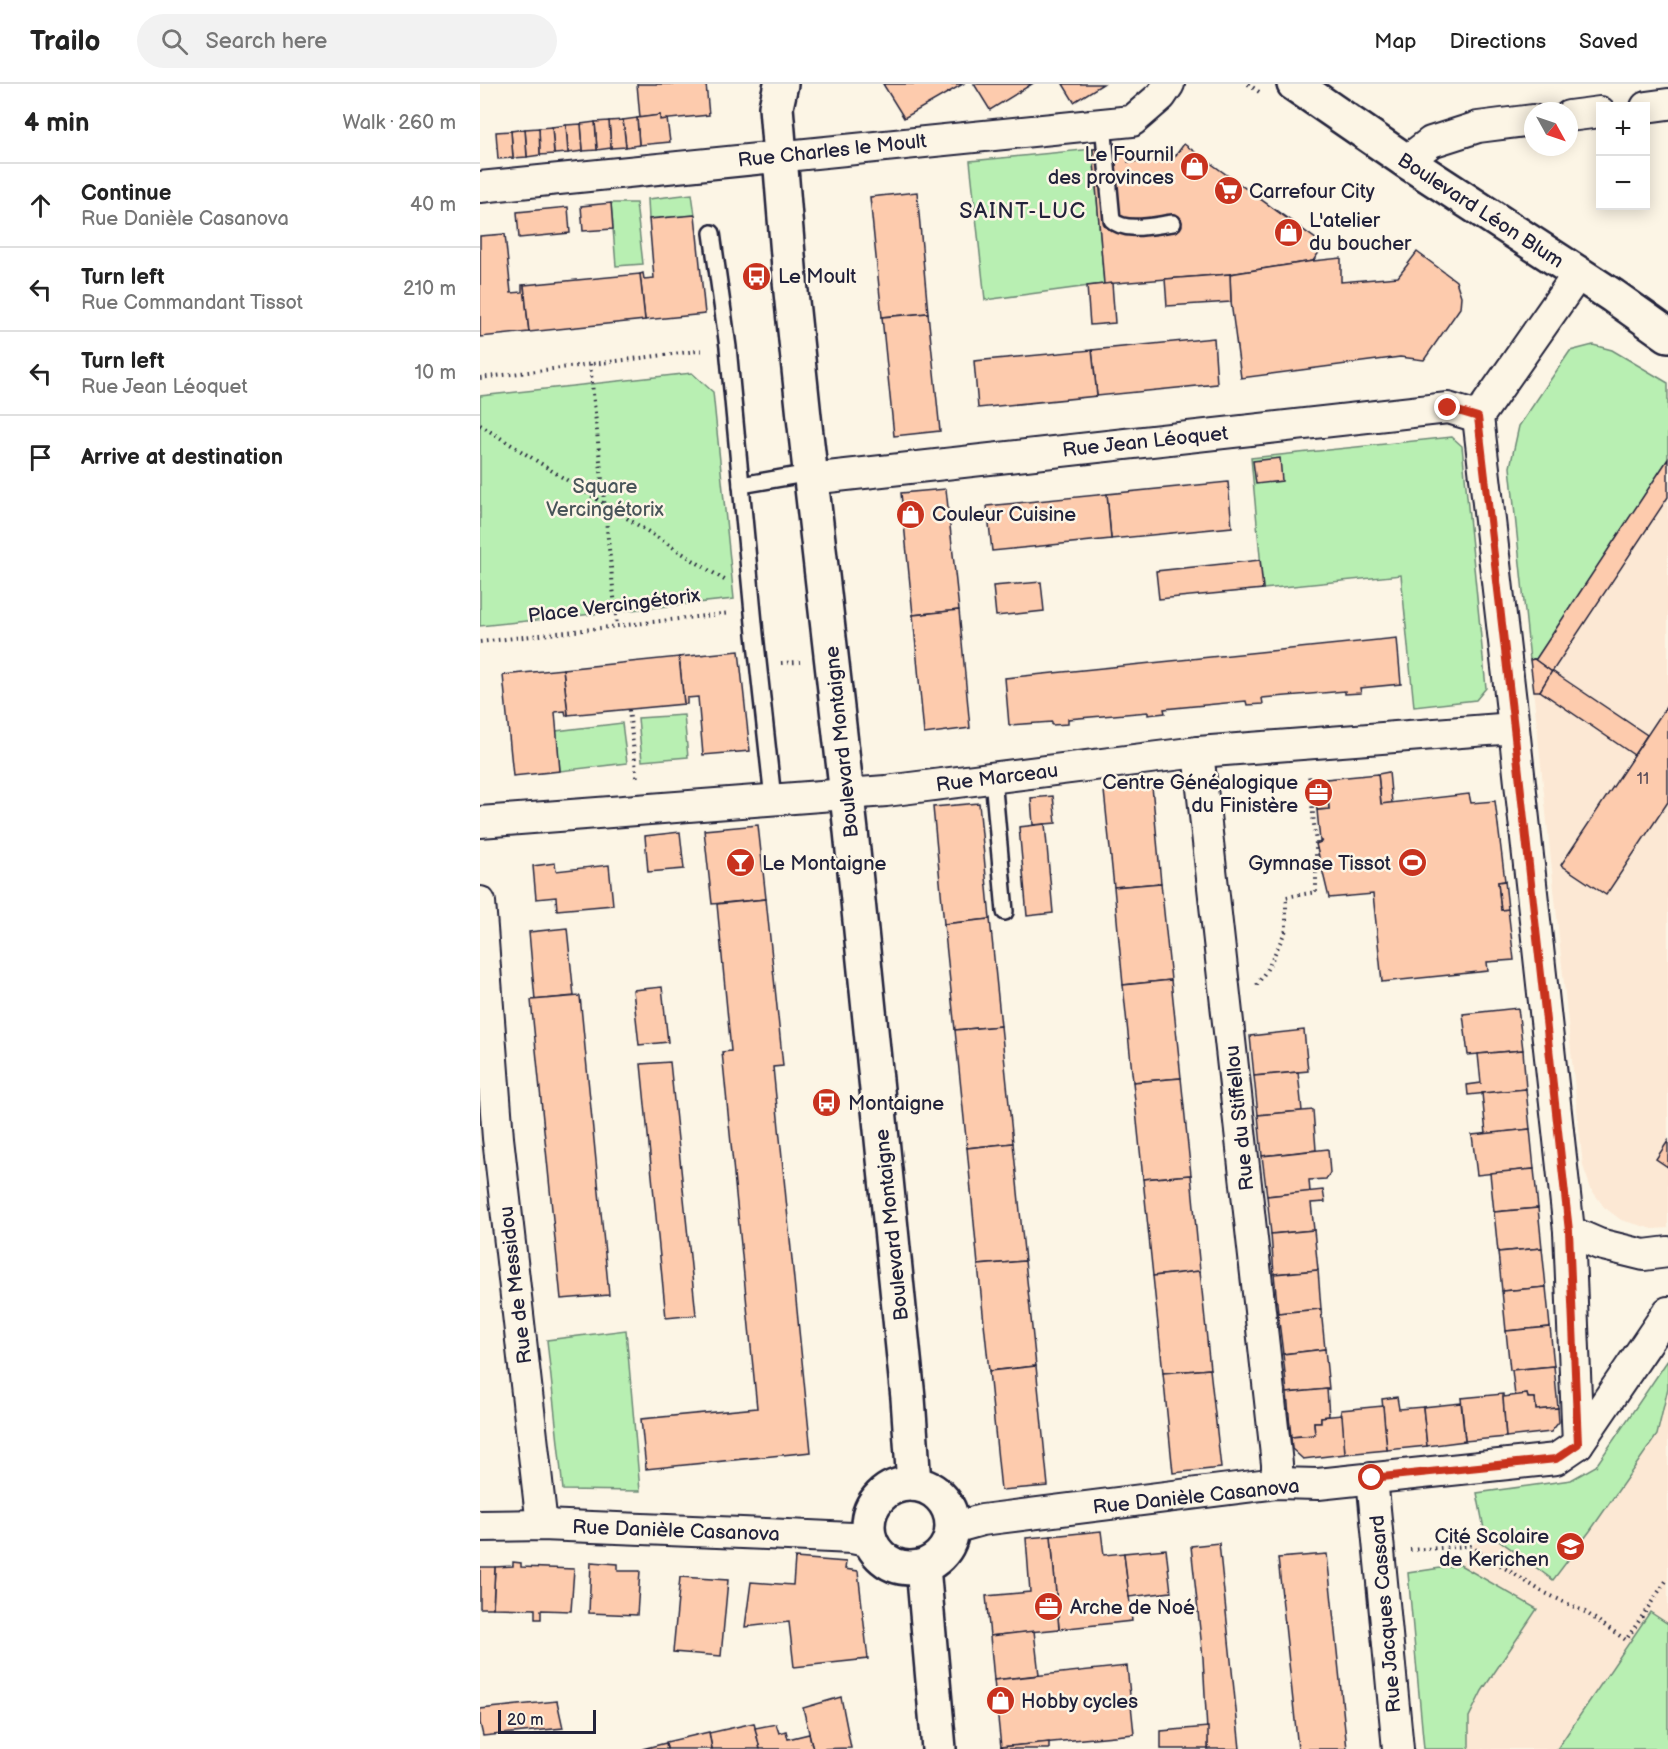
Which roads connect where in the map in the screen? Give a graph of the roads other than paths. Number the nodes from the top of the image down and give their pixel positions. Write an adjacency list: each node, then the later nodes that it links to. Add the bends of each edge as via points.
1 (1169, 84): 9 (street, Rue Charles le Moult, via 1132,121)
2 (1294, 84): 11 (main road, Boulevard Léon Blum)
3 (773, 92): 10 (main road, Boulevard Montaigne)
4 (1668, 104): 5 (street)
5 (1650, 106)
6 (1596, 113): 7 (street)
7 (1578, 115)
8 (1524, 121): 11 (street, via 1478,127 1431,142)
9 (1103, 124): 10 (street, Rue Charles le Moult); 13 (lane, via 1112,220 1125,228)
10 (780, 155): 12 (street, Rue Charles le Moult); 18 (main road, Boulevard Montaigne)
11 (1406, 161): 15 (main road, Boulevard Léon Blum)
12 (480, 187)
13 (1173, 224)
14 (712, 233): 19 (lane)
15 (1578, 274): 16 (main road, Boulevard Léon Blum); 17 (street)
16 (1668, 335)
17 (1478, 417): 18 (street, Rue Jean Léoquet, via 1448,408); 20 (street)
18 (810, 476): 19 (lane); 23 (main road, Boulevard Montaigne)
19 (741, 485): 24 (lane)
20 (1514, 728): 21 (street, Rue Marceau); 29 (street)
21 (1198, 752): 22 (street, Rue Marceau); 34 (street, Rue du Stiffellou)
22 (993, 778): 23 (street, Rue Marceau); 27 (lane)
23 (847, 794): 24 (street, Rue Marceau); 35 (main road, Boulevard Montaigne)
24 (773, 799): 25 (street, Rue Marceau)
25 (480, 822)
26 (480, 902): 28 (street, Rue de Messidou)
27 (1005, 912)
28 (489, 1139): 36 (street, Rue de Messidou)
29 (1569, 1231): 30 (street, via 1599,1244 1644,1255); 32 (street)
30 (1668, 1252)
31 (1668, 1312): 32 (street)
32 (1578, 1444): 33 (street, Rue Danièle Casanova, via 1556,1459)
33 (1372, 1478): 34 (street, Rue Danièle Casanova, via 1318,1484); 42 (street, Rue Jacques Cassard)
34 (1277, 1483): 38 (street, Rue Danièle Casanova, via 982,1520)
35 (914, 1484): 38 (main road, via 942,1498); 39 (main road, via 887,1491 877,1501 870,1514)
36 (542, 1525): 37 (street, Rue Danièle Casanova); 39 (street, Rue Danièle Casanova, via 852,1538)
37 (480, 1526)
38 (953, 1528): 40 (main road, via 949,1545 938,1559)
39 (871, 1542): 40 (main road, via 883,1559 902,1569)
40 (923, 1567): 41 (main road)
41 (939, 1749)
42 (1398, 1749)

